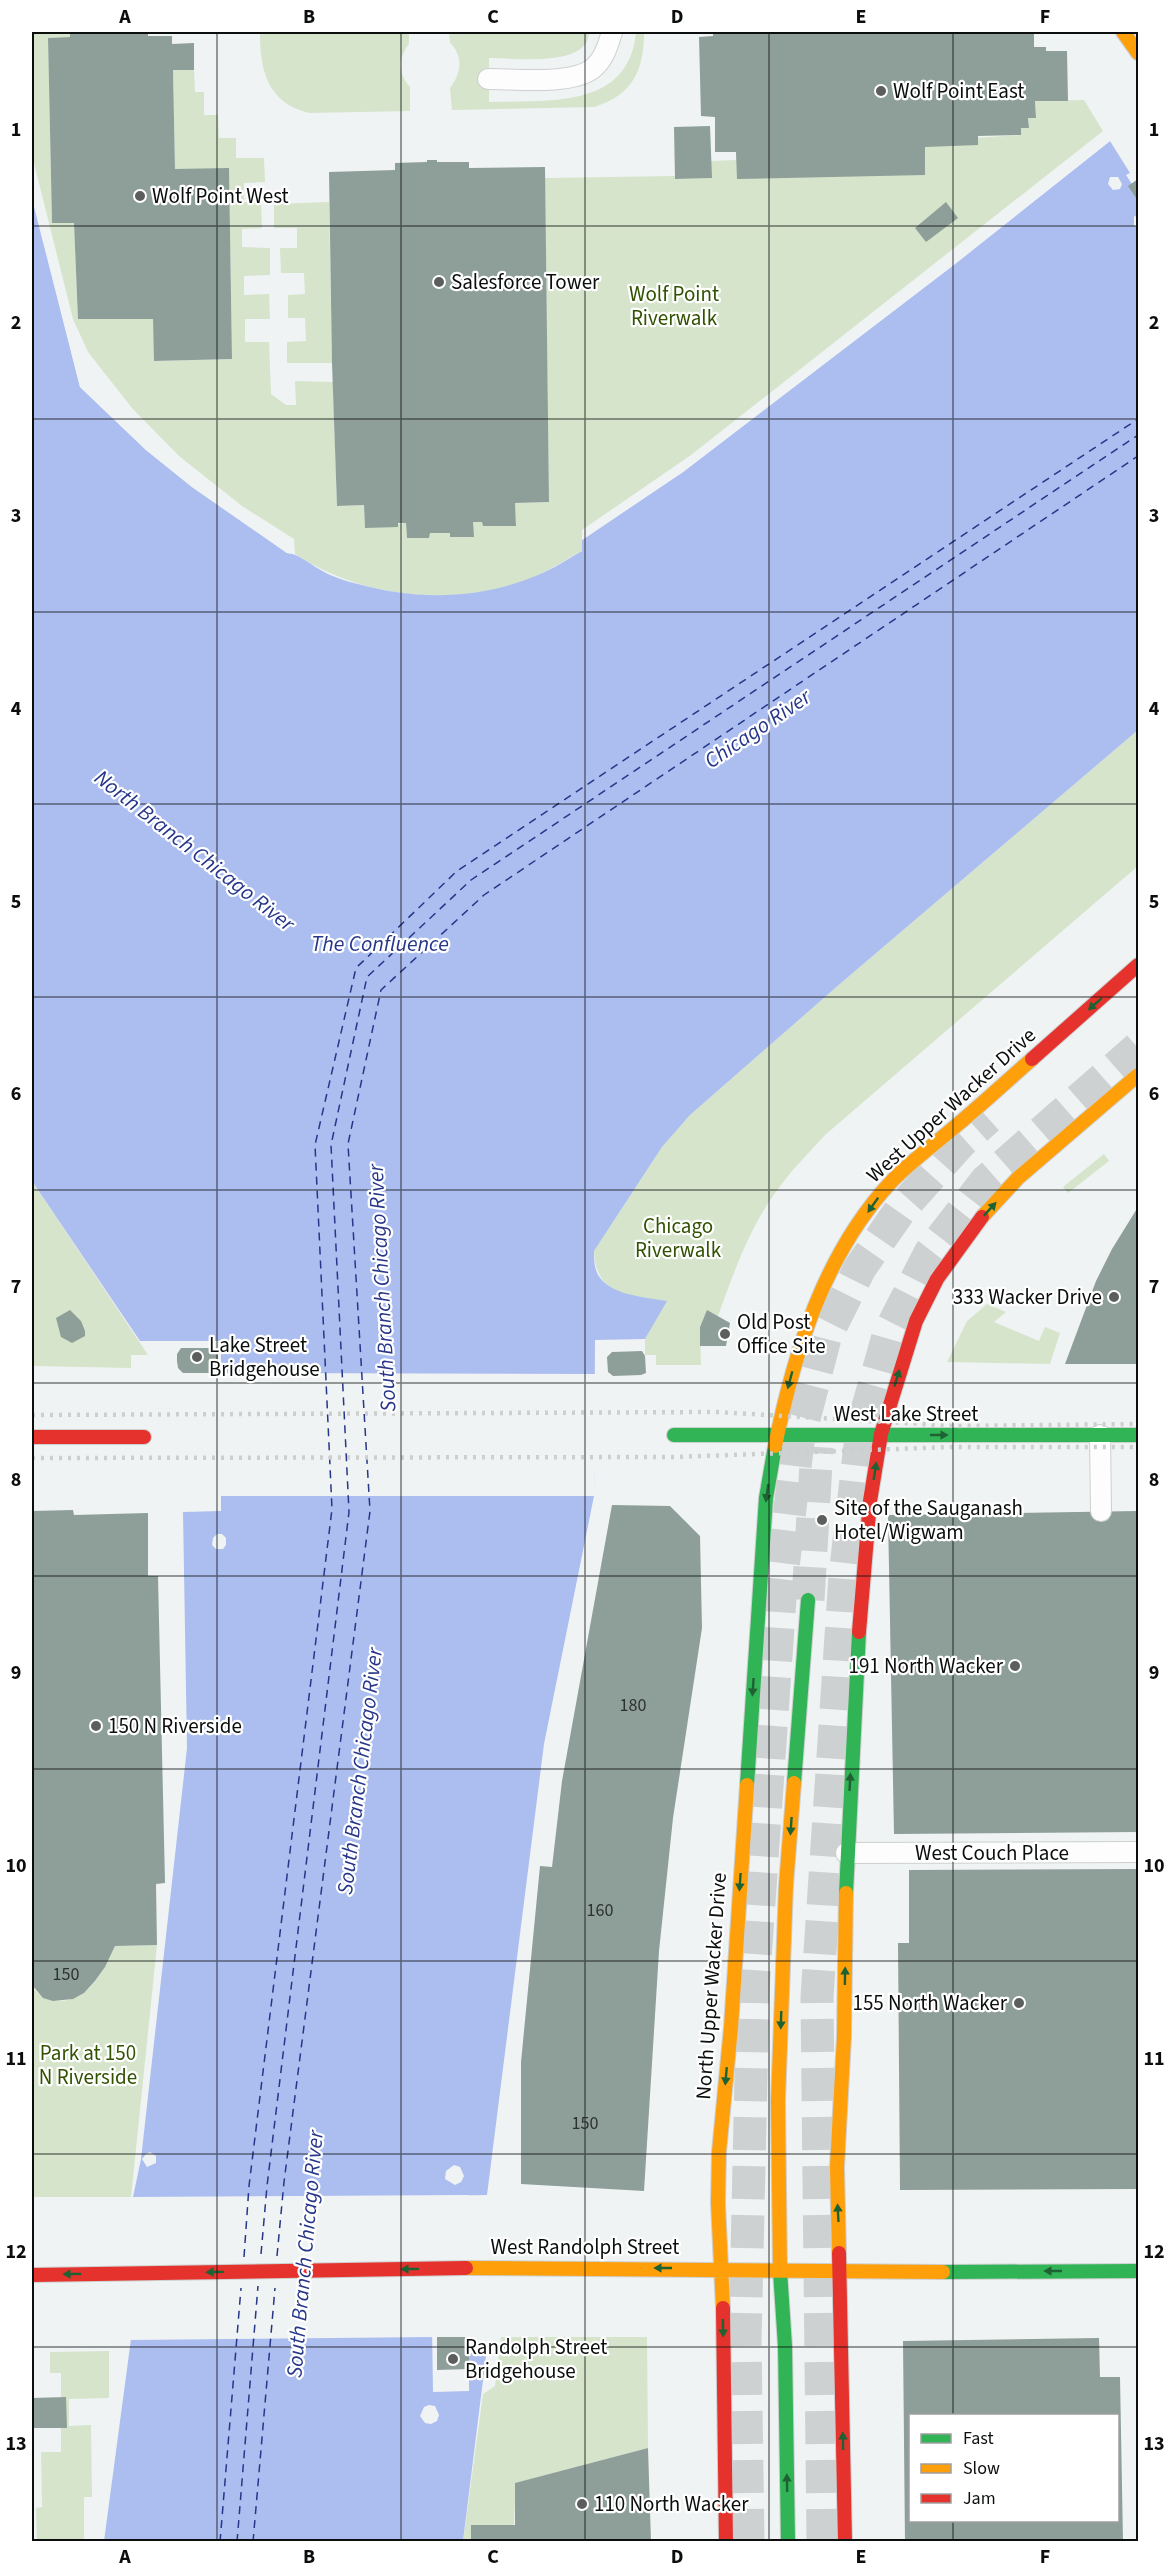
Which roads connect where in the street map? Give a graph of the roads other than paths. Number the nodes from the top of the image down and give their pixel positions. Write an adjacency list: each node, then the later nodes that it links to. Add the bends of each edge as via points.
1 (612, 32): 4 (lane, via 602,59 581,74 566,78)
2 (1124, 32): 3 (main road)
3 (1138, 53)
4 (488, 79)
5 (1138, 965): 9 (main road, West Upper Wacker Drive, one-way to 9, via 884,1191 846,1245 816,1302)
6 (1138, 1075): 7 (main road, one-way to 6, via 916,1321 937,1279 974,1226 1018,1178)
7 (880, 1434): 9 (main road, West Lake Street); 10 (main road, West Lake Street, one-way to 10); 17 (main road, one-way to 7, via 862,1591)
8 (674, 1435): 9 (main road, West Lake Street)
9 (776, 1435): 18 (main road, North Upper Wacker Drive, one-way to 18, via 766,1498 732,2015 719,2152)
10 (1100, 1435): 11 (main road, West Lake Street); 14 (lane)
11 (1138, 1435)
12 (32, 1437): 13 (main road)
13 (144, 1437)
14 (1101, 1511)
15 (808, 1600): 19 (main road, one-way to 19, via 786,1885 778,2101)
16 (1138, 1852): 17 (lane, West Couch Place)
17 (846, 1853): 21 (main road, one-way to 17, via 837,2167 844,2037)
18 (722, 2269): 19 (main road, West Randolph Street); 22 (main road, West Randolph Street, one-way to 22, via 468,2268); 23 (main road, North Upper Wacker Drive, one-way to 23)
19 (780, 2271): 21 (main road, West Randolph Street); 24 (main road, one-way to 19)
20 (1138, 2271): 21 (main road, West Randolph Street, one-way to 21)
21 (840, 2272): 25 (main road, one-way to 21)
22 (32, 2275)
23 (726, 2541)
24 (788, 2541)
25 (845, 2541)

